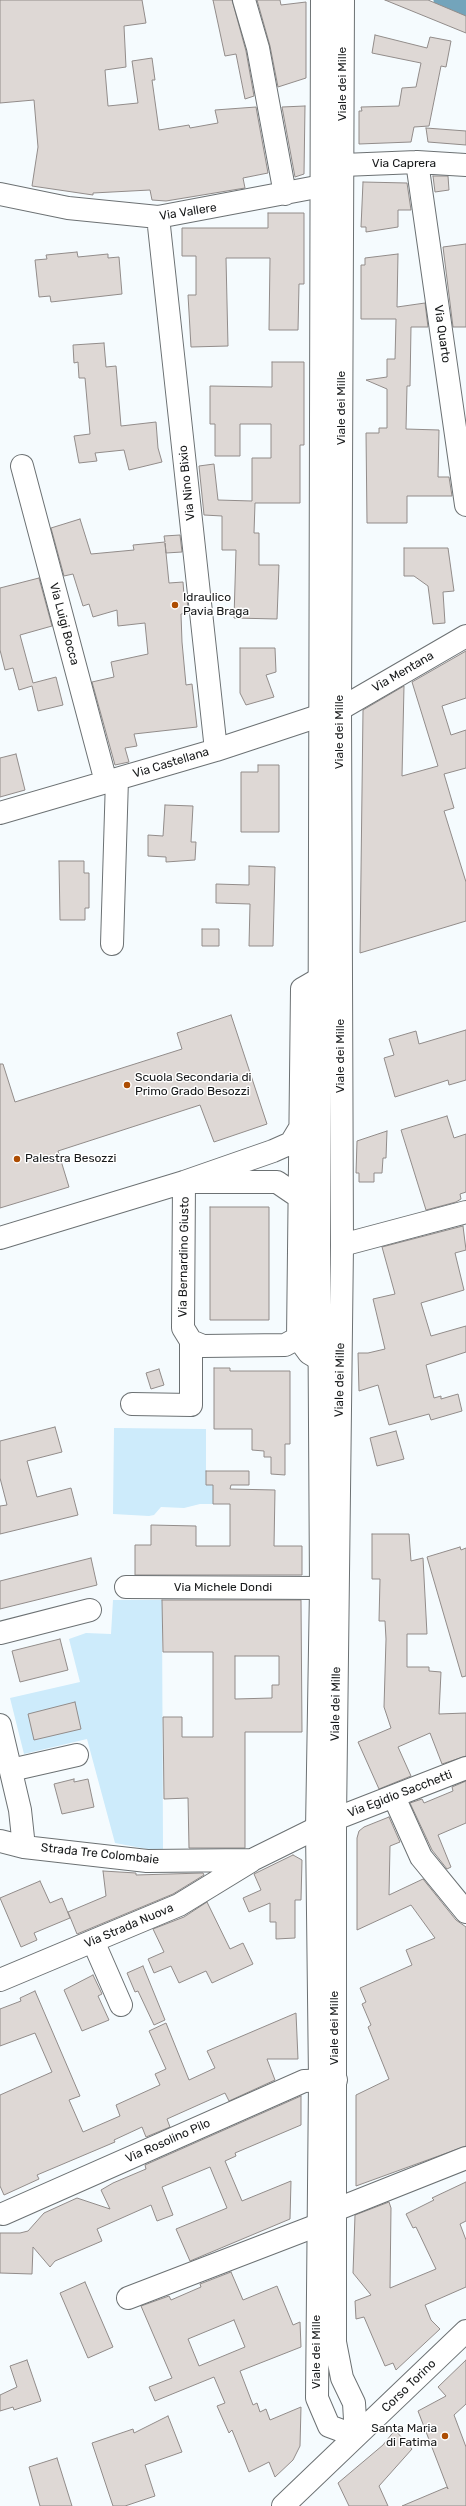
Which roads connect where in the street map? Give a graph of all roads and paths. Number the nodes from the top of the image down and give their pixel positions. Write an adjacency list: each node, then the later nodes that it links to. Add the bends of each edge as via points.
1 (244, 0): 9 (main road, via 258,48)
2 (322, 0): 7 (main road, Viale dei Mille)
3 (343, 0): 5 (main road, Viale dei Mille)
4 (417, 162): 5 (main road, Via Caprera); 6 (main road, Via Caprera); 12 (main road, Via Quarto)
5 (343, 165): 7 (main road); 14 (main road, Viale dei Mille)
6 (466, 165)
7 (322, 186): 9 (main road, Via Vallere); 15 (main road, Viale dei Mille)
8 (0, 194): 10 (main road, Via Vallere, via 68,208)
9 (285, 194): 10 (main road, Via Vallere)
10 (158, 217): 16 (main road, Via Nino Bixio)
11 (22, 466): 17 (main road, Via Luigi Bocca)
12 (466, 505)
13 (466, 636): 14 (main road, Via Mentana)
14 (340, 708): 15 (main road, Via Castellana); 20 (main road, Viale dei Mille)
15 (320, 716): 16 (main road, Via Castellana); 20 (main road, Viale dei Mille)
16 (216, 750): 17 (main road, Via Castellana)
17 (111, 780): 18 (main road, Via Castellana); 19 (main road, Via Luigi Bocca)
18 (0, 813)
19 (112, 944)
20 (331, 979): 21 (main road, via 302,990); 26 (main road, Viale dei Mille); 29 (main road, Viale dei Mille)
21 (300, 1128): 22 (main road, Via Bernardino Giusto, via 291,1143); 23 (main road)
22 (184, 1182): 23 (main road, Via Bernardino Giusto, via 277,1182); 25 (main road, Via Bernardino Giusto); 28 (main road, Via Bernardino Giusto, via 183,1328)
23 (299, 1197): 27 (main road)
24 (466, 1212): 26 (main road)
25 (0, 1238)
26 (342, 1245): 40 (main road, Viale dei Mille)
27 (298, 1338): 28 (main road, via 285,1346 203,1346); 29 (main road, via 309,1353)
28 (191, 1341): 30 (main road, via 191,1405)
29 (319, 1359): 32 (main road, Viale dei Mille)
30 (132, 1404)
31 (126, 1588): 32 (main road, Via Michele Dondi)
32 (321, 1588): 40 (main road, Viale dei Mille)
33 (90, 1610): 34 (main road)
34 (0, 1633)
35 (0, 1725): 38 (main road, Strada Tre Colombaie)
36 (77, 1755): 38 (main road)
37 (466, 1768): 39 (main road, Via Egidio Sacchetti)
38 (11, 1770): 42 (main road, Strada Tre Colombaie, via 20,1810)
39 (394, 1797): 40 (main road, Via Egidio Sacchetti); 44 (main road, via 421,1857)
40 (326, 1824): 43 (main road, Strada Tre Colombaie); 48 (main road, Viale dei Mille)
41 (0, 1842): 42 (main road, Strada Tre Colombaie)
42 (24, 1846): 43 (main road, Strada Tre Colombaie, via 147,1861)
43 (252, 1860): 45 (main road, Via Strada Nuova, via 179,1905)
44 (466, 1912)
45 (93, 1941): 46 (main road, Via Strada Nuova); 47 (main road)
46 (0, 1980)
47 (121, 2005)
48 (328, 2080): 50 (main road, Viale dei Mille); 51 (main road, Via Rosolino Pilo, via 304,2081); 52 (main road, Viale dei Mille)
49 (466, 2158): 50 (main road)
50 (335, 2210): 55 (main road, Viale dei Mille, via 335,2342 342,2378 354,2404)
51 (4, 2214)
52 (318, 2225): 53 (main road); 55 (main road, Viale dei Mille, via 317,2398 329,2426)
53 (128, 2298)
54 (466, 2332): 55 (main road, Corso Torino)
55 (356, 2436): 56 (main road, Corso Torino)
56 (283, 2506)

